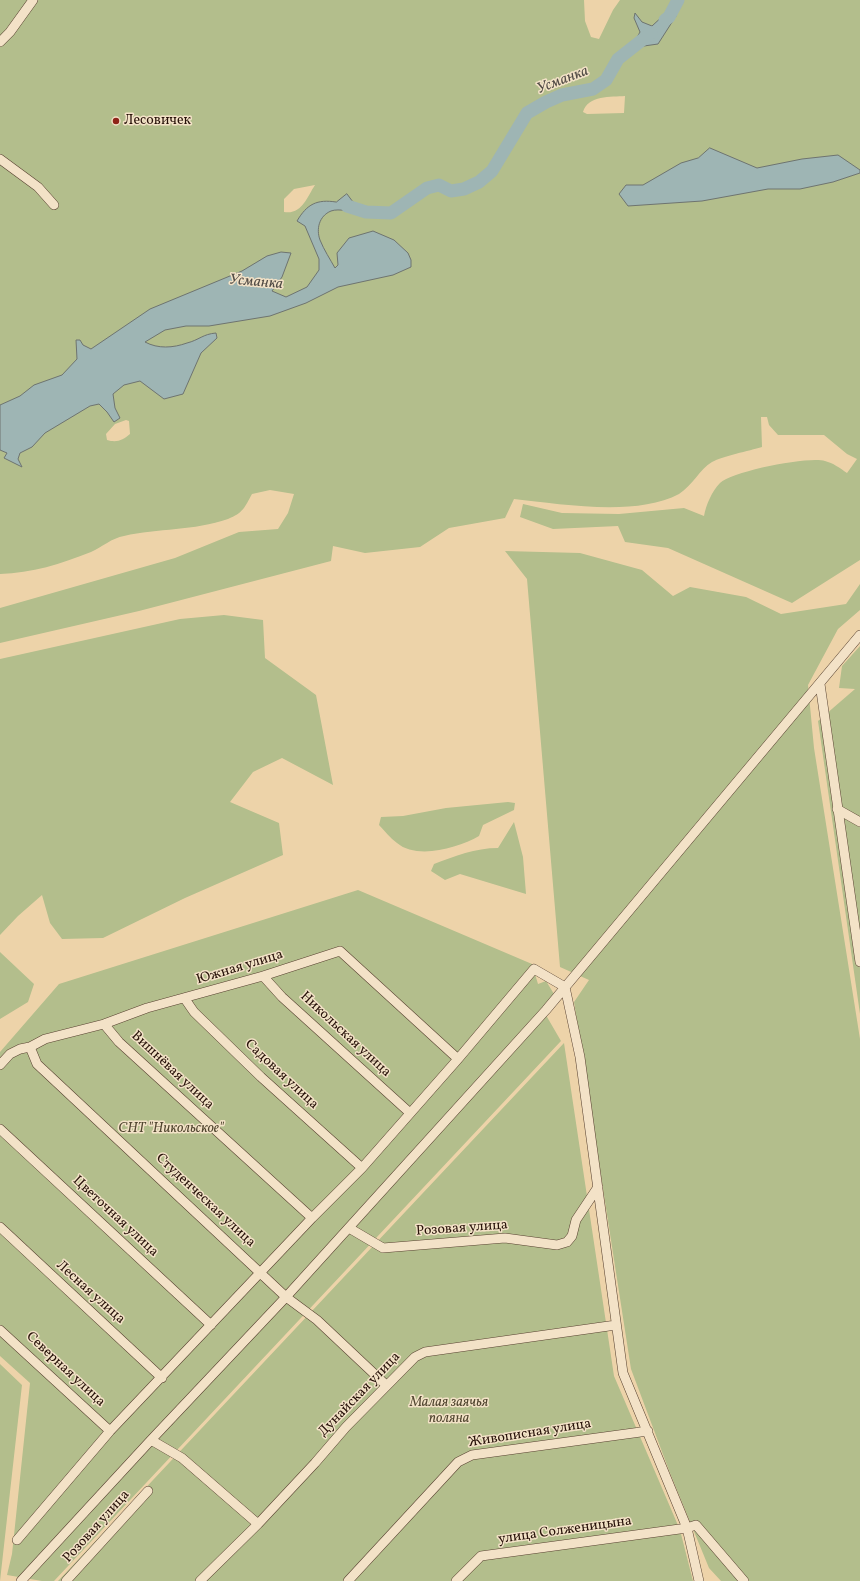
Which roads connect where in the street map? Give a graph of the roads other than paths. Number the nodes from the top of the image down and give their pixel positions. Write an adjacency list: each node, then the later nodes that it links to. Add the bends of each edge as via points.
1 (33, 0): 2 (street)
2 (0, 42)
3 (0, 159): 4 (street, via 38,187)
4 (54, 205)
5 (860, 634): 6 (street)
6 (820, 684): 7 (street); 11 (street)
7 (837, 809): 8 (street); 9 (street)
8 (860, 822)
9 (860, 962)
10 (263, 976): 12 (street, Южная улица); 15 (street, Южная улица, via 340,951); 17 (street, Никольская улица, via 282,997)
11 (566, 987): 15 (street, via 534,969); 20 (street, via 580,1057); 23 (street)
12 (185, 999): 13 (street, Южная улица, via 147,1008); 19 (street, Садовая улица, via 194,1012 261,1077)
13 (104, 1024): 14 (street, Южная улица, via 45,1039); 21 (street, Вишнёвая улица, via 119,1042)
14 (30, 1047): 16 (street, Южная улица, via 10,1054); 24 (street, Студенческая улица, via 37,1064)
15 (458, 1059): 17 (street)
16 (0, 1065)
17 (410, 1113): 19 (street)
18 (0, 1129): 26 (street, Цветочная улица)
19 (362, 1168): 21 (street)
20 (598, 1187): 23 (street, Розовая улица, via 576,1220 572,1236 566,1242 557,1244 505,1238 383,1248); 27 (street)
21 (312, 1218): 24 (street)
22 (0, 1227): 29 (street, Лесная улица)
23 (348, 1228): 25 (street)
24 (262, 1272): 25 (street, Студенческая улица); 26 (street)
25 (286, 1297): 30 (street, Студенческая улица, via 317,1320); 33 (street)
26 (211, 1324): 29 (street)
27 (616, 1325): 30 (street, Дунайская улица, via 425,1352 415,1357); 31 (street, via 623,1373)
28 (0, 1330): 32 (street, Северная улица)
29 (162, 1378): 32 (street)
30 (386, 1385): 35 (street, Дунайская улица)
31 (648, 1431): 36 (street); 41 (street, Живописная улица, via 472,1455 458,1462)
32 (110, 1432): 37 (street)
33 (151, 1440): 35 (street, via 182,1458); 38 (street)
34 (148, 1491): 39 (street, Розовая улица)
35 (258, 1524): 40 (street, Дунайская улица)
36 (687, 1528): 42 (street, улица Солженицына, via 481,1556); 43 (street); 44 (street, via 696,1525)
37 (17, 1540)
38 (21, 1581)
39 (66, 1581)
40 (200, 1581)
41 (348, 1581)
42 (456, 1581)
43 (699, 1581)
44 (744, 1581)

